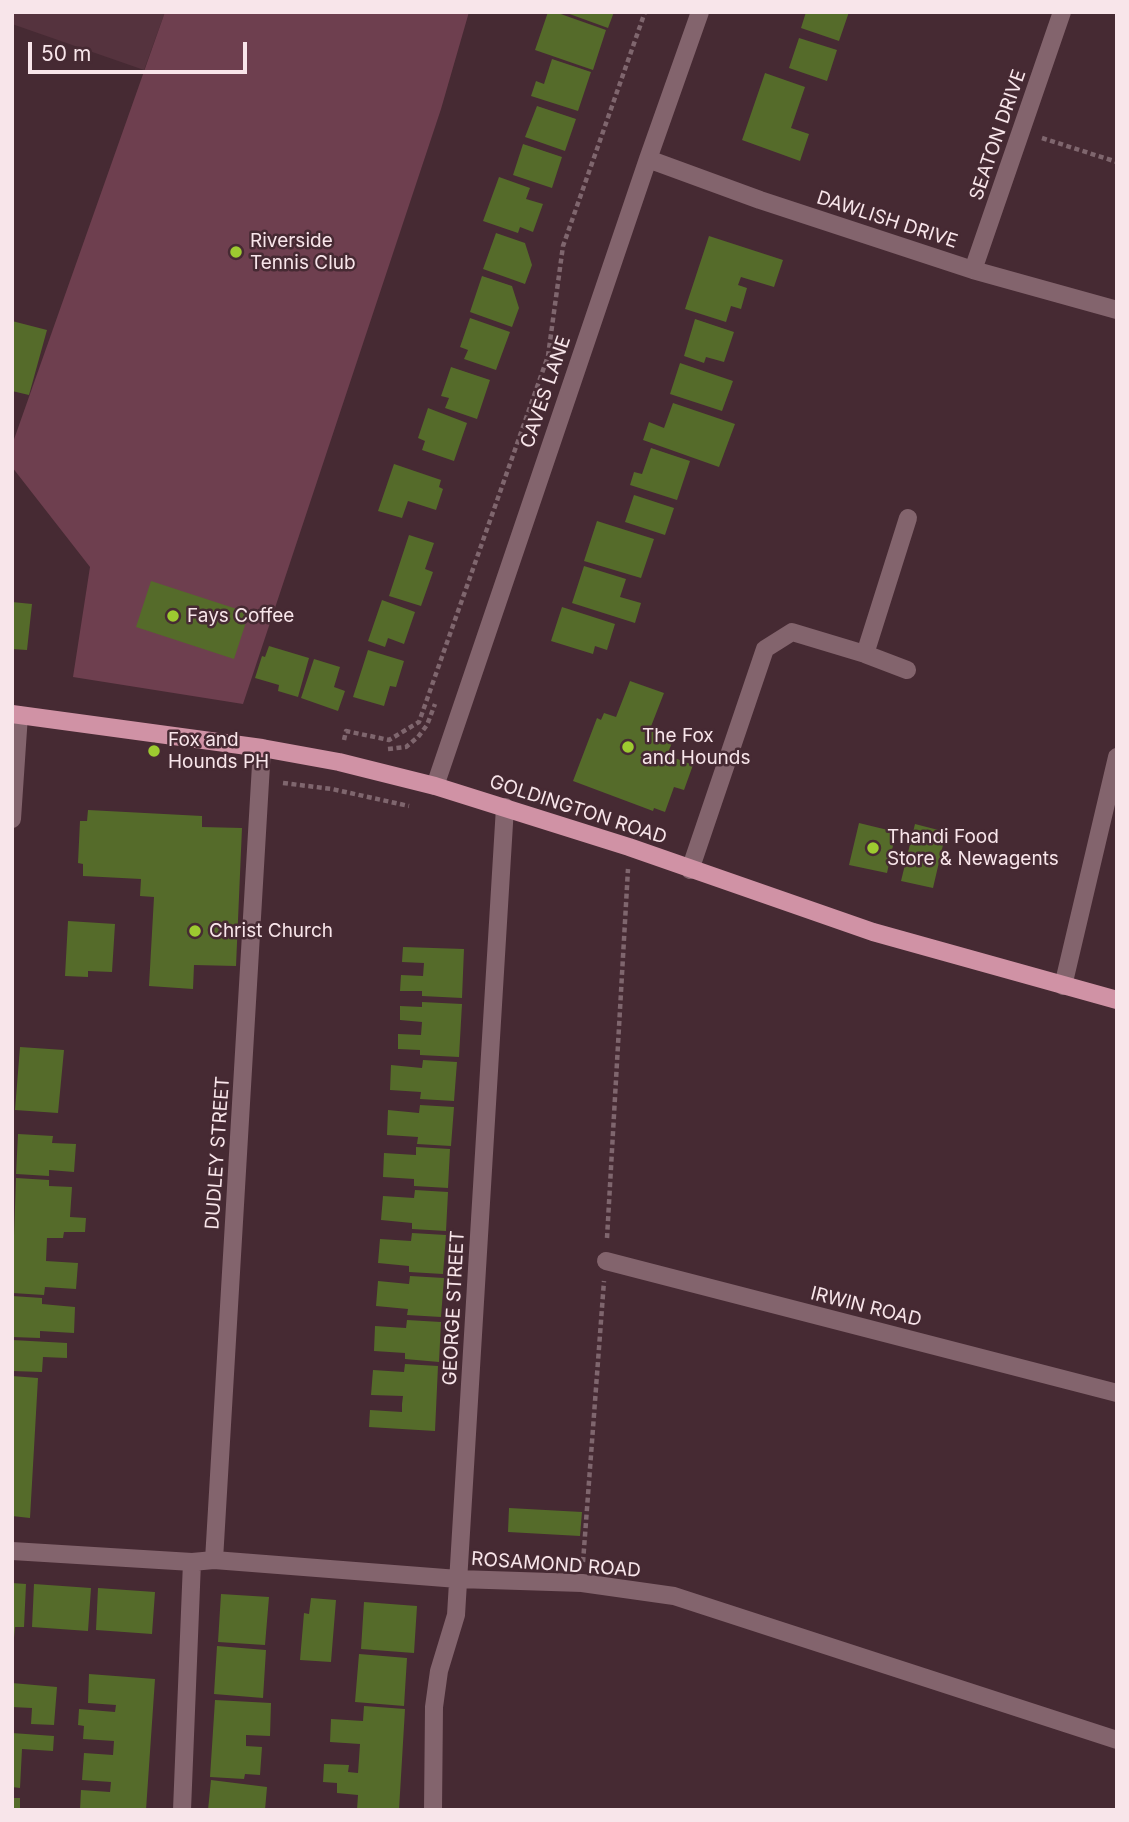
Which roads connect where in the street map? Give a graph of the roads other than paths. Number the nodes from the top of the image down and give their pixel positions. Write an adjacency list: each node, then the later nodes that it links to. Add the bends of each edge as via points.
1 (700, 12): 3 (street, CAVES LANE)
2 (1062, 12): 4 (street, SEATON DRIVE)
3 (648, 159): 4 (street, DAWLISH DRIVE); 12 (street, CAVES LANE)
4 (973, 270): 5 (street, DAWLISH DRIVE)
5 (1117, 310)
6 (908, 518): 7 (street)
7 (865, 654): 8 (street); 15 (street, via 792,632 765,649)
8 (907, 670)
9 (16, 715): 10 (main road, GOLDINGTON ROAD); 14 (street)
10 (262, 748): 12 (main road, GOLDINGTON ROAD); 21 (street, DUDLEY STREET)
11 (1117, 757): 16 (street)
12 (435, 786): 13 (main road, GOLDINGTON ROAD)
13 (505, 807): 15 (main road, GOLDINGTON ROAD); 23 (street, GEORGE STREET)
14 (12, 819)
15 (690, 870): 16 (main road, GOLDINGTON ROAD, via 873,932)
16 (1063, 986): 17 (main road, GOLDINGTON ROAD)
17 (1117, 1000)
18 (606, 1261): 19 (street, IRWIN ROAD)
19 (1117, 1393)
20 (12, 1551): 22 (street, ROSAMOND ROAD)
21 (214, 1560): 22 (street, ROSAMOND ROAD); 23 (street, ROSAMOND ROAD)
22 (192, 1562): 25 (street)
23 (458, 1579): 24 (street, ROSAMOND ROAD, via 582,1583 674,1596); 26 (street, GEORGE STREET, via 456,1615 439,1671 434,1707)
24 (1117, 1740)
25 (182, 1810)
26 (433, 1810)

